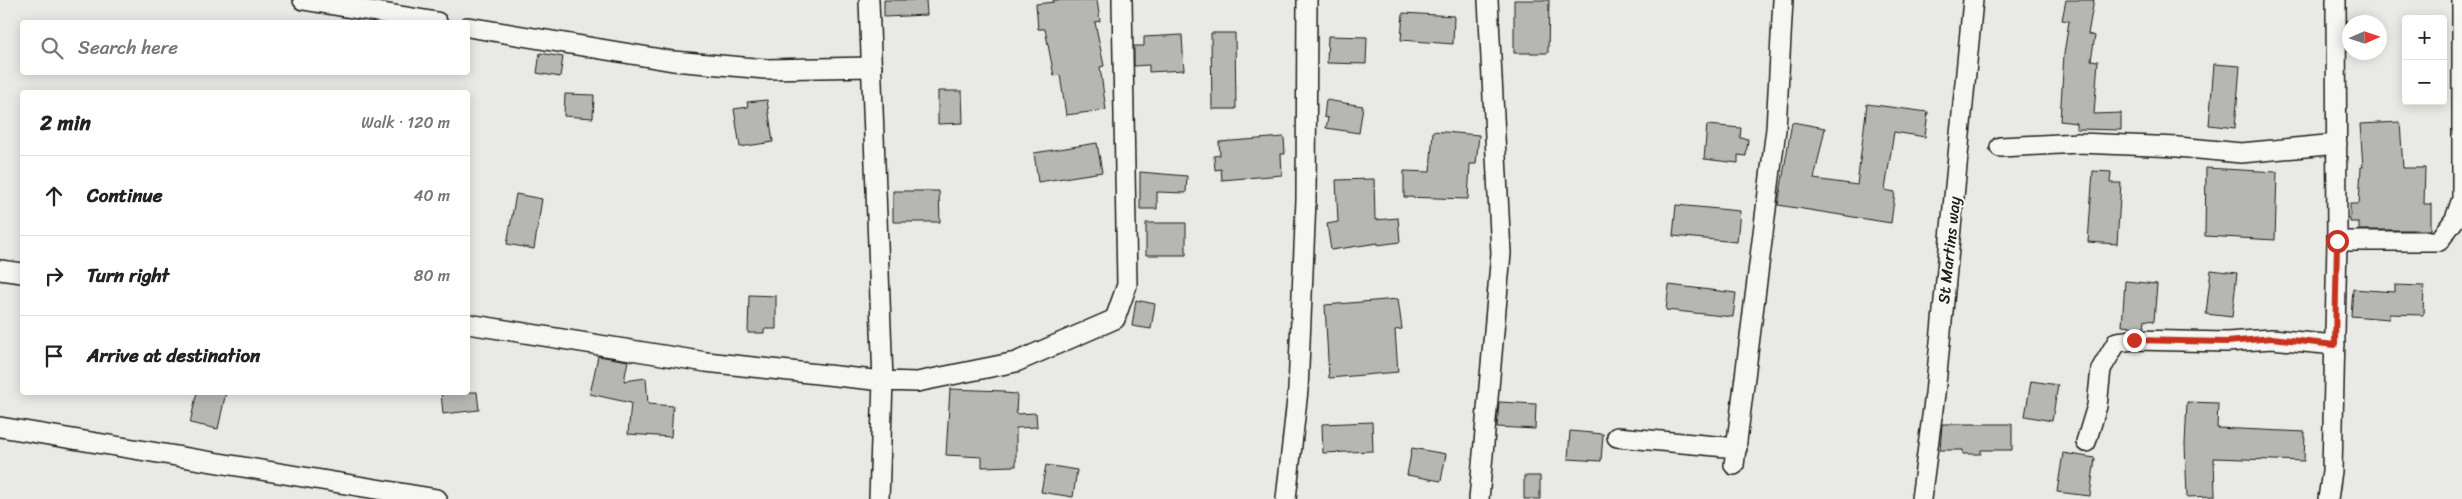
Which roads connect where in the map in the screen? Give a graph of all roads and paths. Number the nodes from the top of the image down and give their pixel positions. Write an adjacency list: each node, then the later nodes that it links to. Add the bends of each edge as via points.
1 (303, 0): 10 (street)
2 (869, 0): 12 (street)
3 (1122, 0): 20 (street, via 1127,285 1115,319 1016,362 918,382)
4 (1306, 0): 26 (street, via 1306,200 1298,390)
5 (1488, 0): 27 (street, via 1500,253)
6 (1783, 0): 22 (street, via 1776,129 1736,456)
7 (1973, 0): 28 (street, St Martins way, via 1935,394)
8 (2336, 0): 13 (street)
9 (2462, 0): 15 (street, via 2462,199 2455,219 2439,241)
10 (425, 20)
11 (470, 27): 12 (street, via 673,61 766,69)
12 (872, 67): 20 (street)
13 (2337, 144): 14 (street, via 2241,153 2079,143); 15 (street)
14 (2000, 147)
15 (2337, 241): 19 (street)
16 (0, 270): 17 (street)
17 (20, 272)
18 (470, 324): 20 (street, via 706,362)
19 (2335, 345): 23 (street, via 2272,338 2227,342 2118,342 2101,369 2097,406); 29 (street, via 2332,471)
20 (884, 381): 25 (street)
21 (0, 427): 24 (street)
22 (1617, 437)
23 (2086, 442)
24 (437, 499)
25 (879, 499)
26 (1286, 499)
27 (1479, 499)
28 (1921, 499)
29 (2328, 499)

